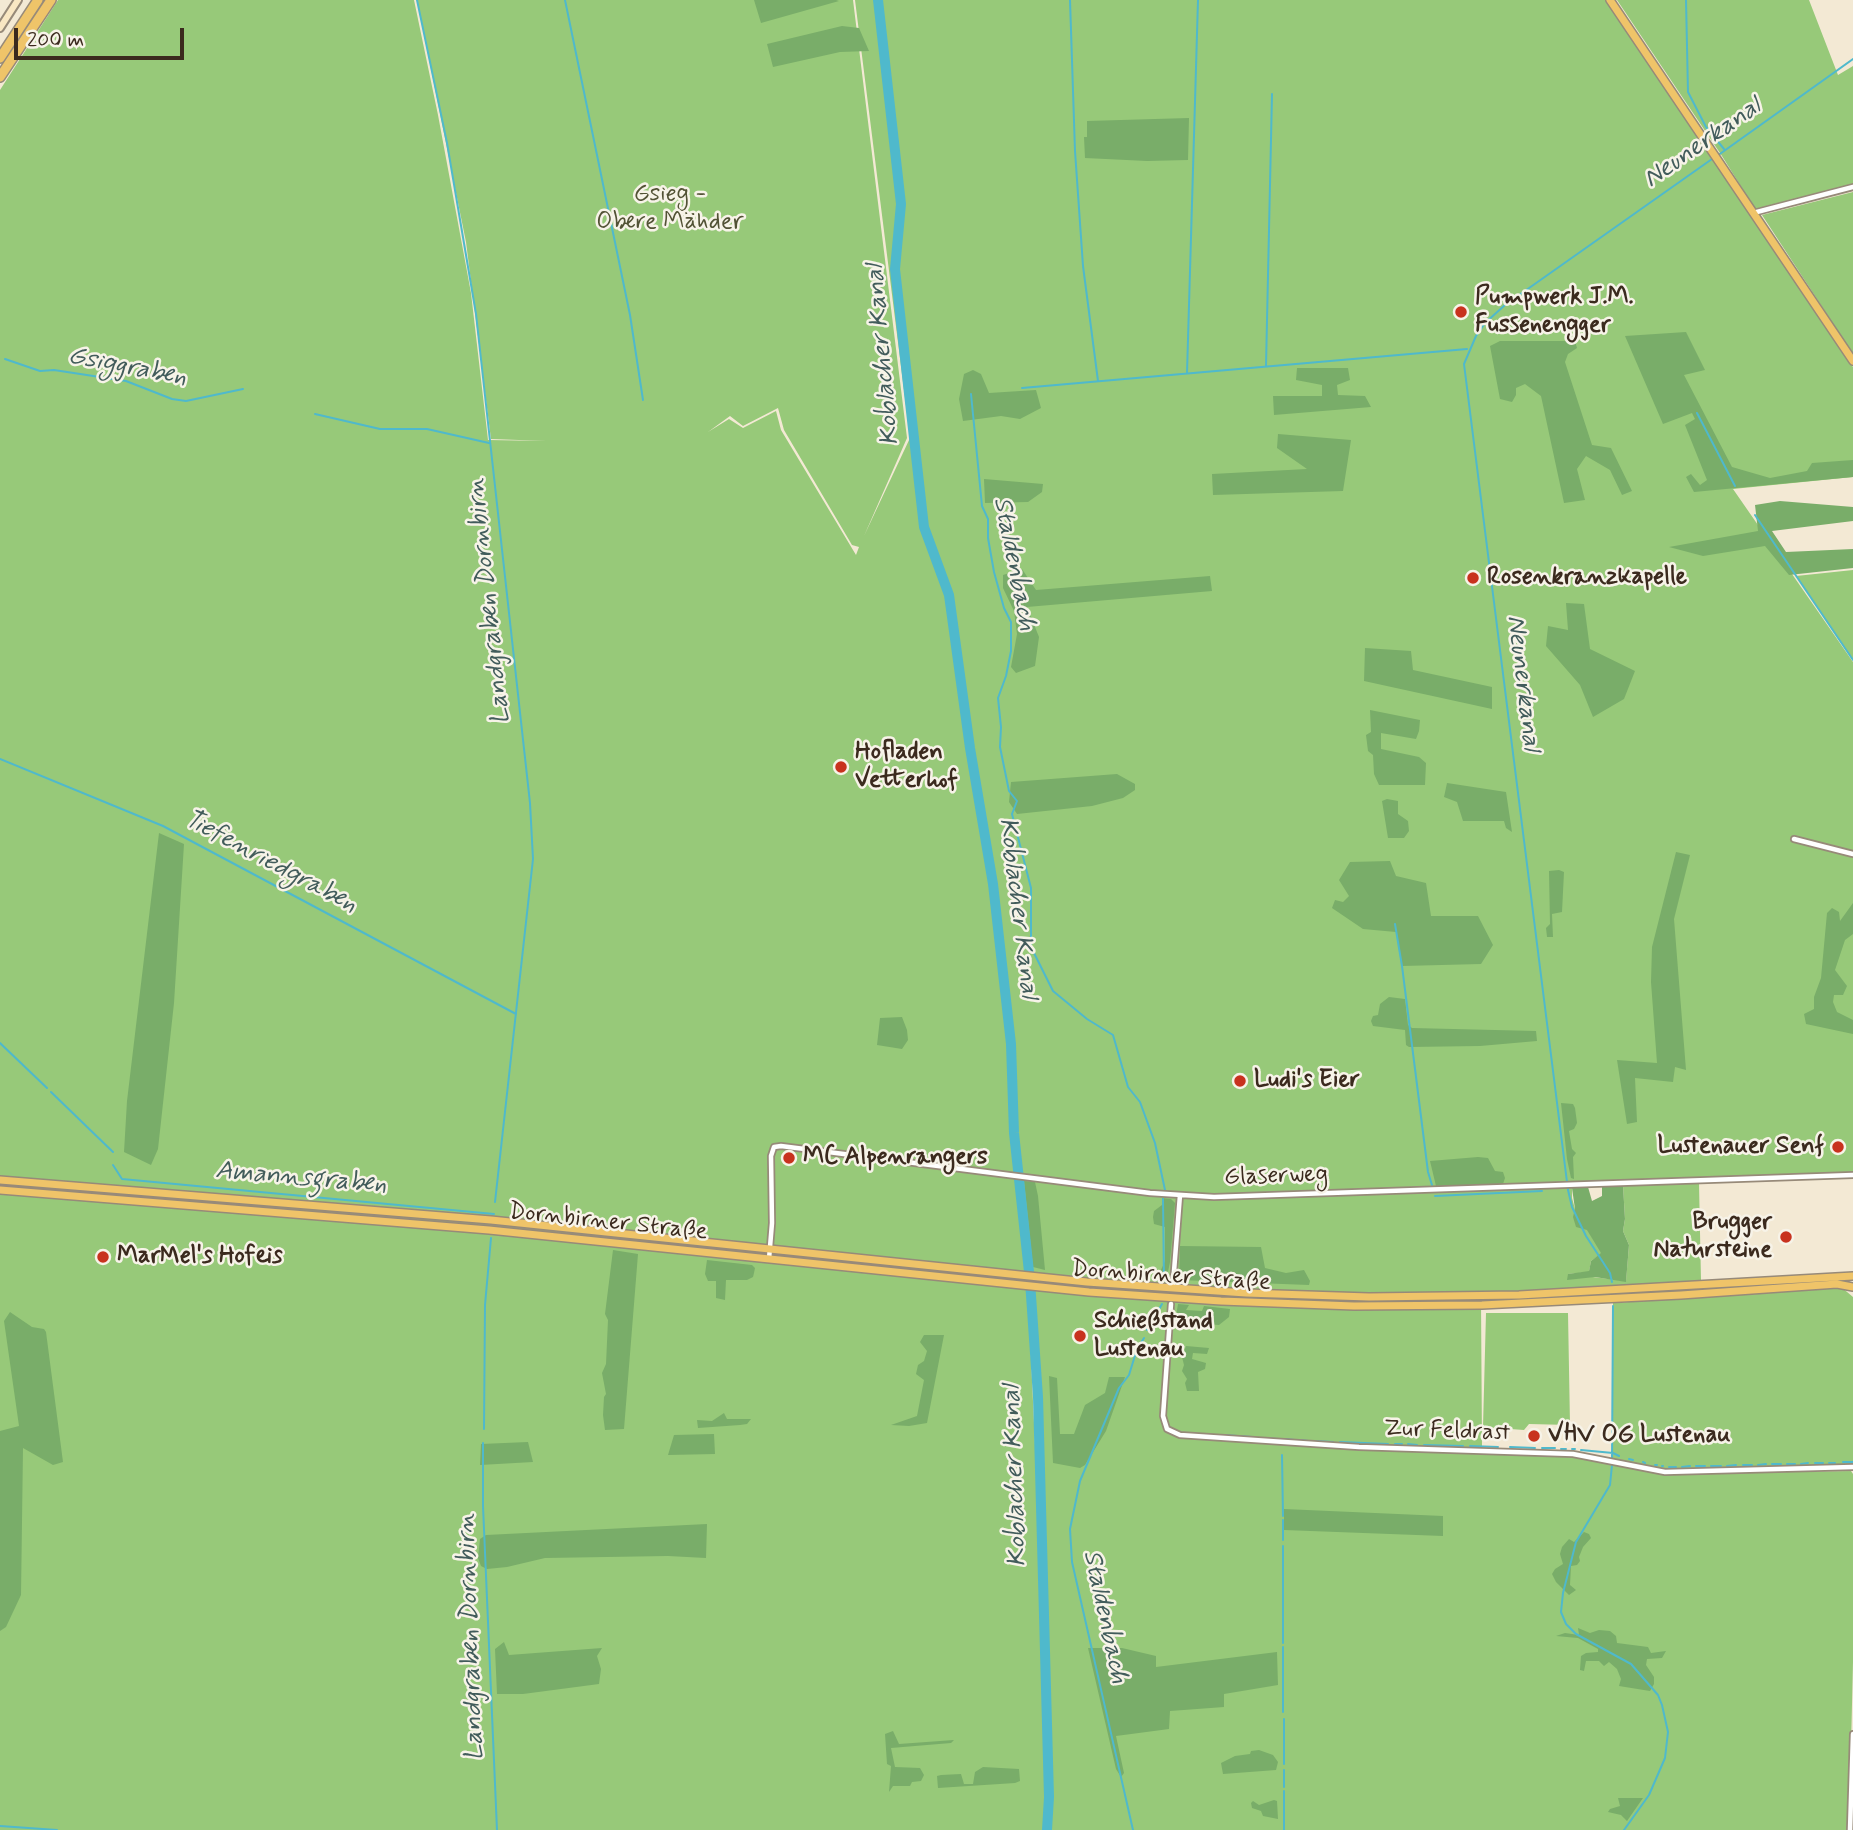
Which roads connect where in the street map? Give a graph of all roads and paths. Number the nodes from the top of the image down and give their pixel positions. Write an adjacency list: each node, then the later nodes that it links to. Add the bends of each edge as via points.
1 (18, 0): 5 (main road)
2 (38, 0): 6 (highway)
3 (51, 0): 7 (highway)
4 (1610, 0): 9 (main road)
5 (0, 28)
6 (0, 58)
7 (0, 77)
8 (1853, 187): 9 (street)
9 (1754, 213): 10 (main road)
10 (1853, 361)
11 (1794, 839): 12 (street)
12 (1853, 854)
13 (1853, 1175): 16 (street, Glaserweg)
14 (0, 1180): 17 (main road, Dornbirner Straße, via 491,1220)
15 (0, 1190): 18 (main road, Dornbirner Straße, via 489,1230)
16 (1180, 1195): 17 (street, Glaserweg, via 774,1147); 20 (street)
17 (770, 1249): 18 (street); 19 (main road, Dornbirner Straße, via 1044,1278 1246,1293 1409,1297 1569,1293)
18 (769, 1260): 21 (main road, Dornbirner Straße, via 1221,1301 1413,1306 1837,1284)
19 (1853, 1276)
20 (1173, 1283)
21 (1853, 1287)
22 (1171, 1304): 23 (street, Zur Feldrast, via 1163,1423 1180,1435 1573,1454 1674,1472)
23 (1853, 1467)
24 (1853, 1734): 25 (street)
25 (1852, 1788): 26 (street)
26 (1850, 1830)

